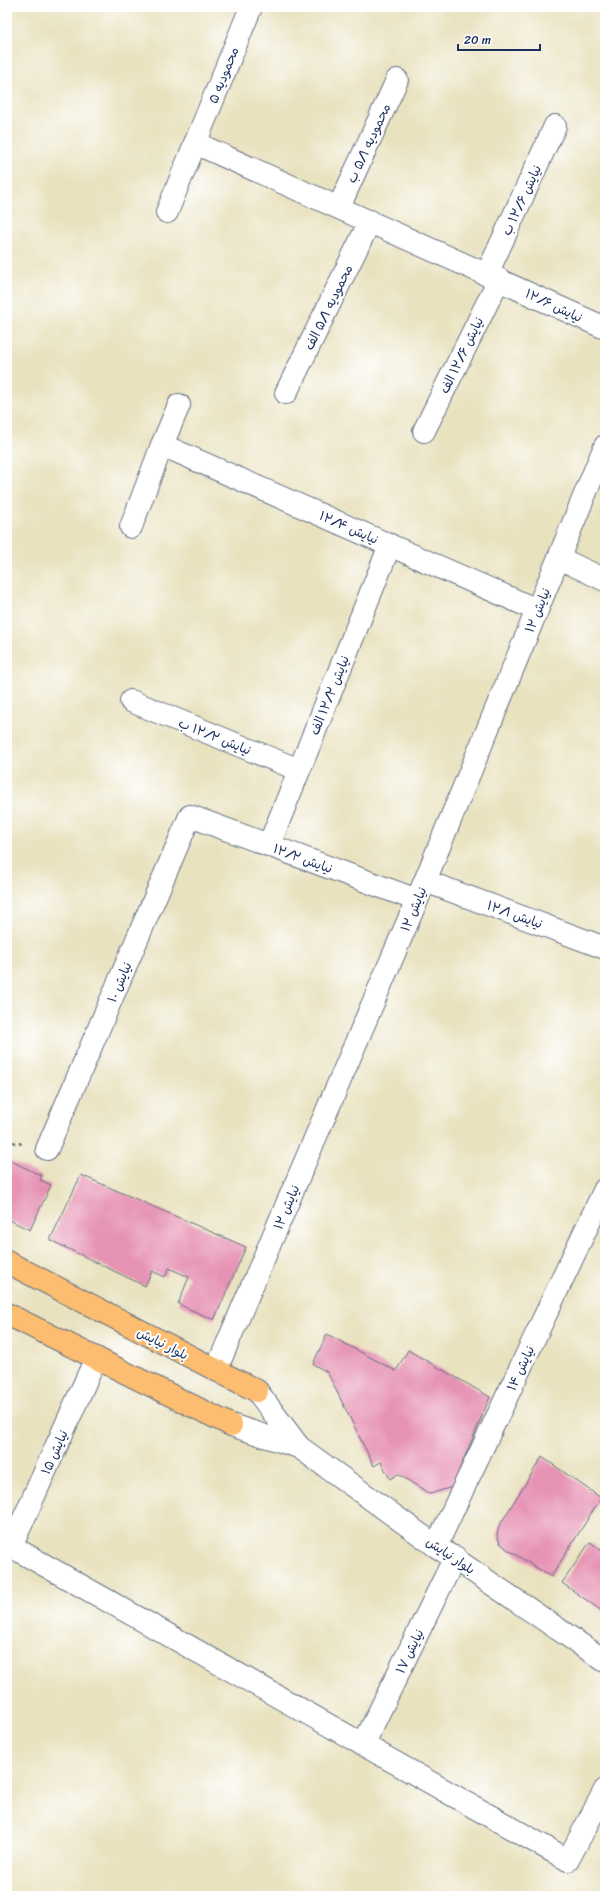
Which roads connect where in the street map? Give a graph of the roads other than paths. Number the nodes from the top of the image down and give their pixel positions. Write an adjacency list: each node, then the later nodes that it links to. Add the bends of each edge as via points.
1 (251, 7): 4 (street, ۵ محمودیه)
2 (397, 80): 5 (street, محمودیه ۵/۱ ب)
3 (555, 126): 8 (street, نیایش ۱۲/۶ ب)
4 (195, 142): 5 (street, ۱۲/۶ نیایش); 6 (street, ۵ محمودیه)
5 (339, 207): 7 (street, ۱۲/۶ نیایش)
6 (167, 212)
7 (370, 221): 8 (street, ۱۲/۶ نیایش); 10 (street, محمودیه ۵/۱ الف)
8 (497, 278): 9 (street, ۱۲/۶ نیایش); 12 (street, نیایش ۱۲/۶ الف)
9 (605, 328)
10 (286, 393)
11 (179, 405): 13 (street)
12 (424, 431)
13 (162, 445): 15 (street); 16 (street, ۱۲/۴ نیایش)
14 (605, 446): 17 (street, نیایش ۱۲)
15 (131, 527)
16 (390, 545): 19 (street, ۱۲/۴ نیایش); 21 (street, نیایش ۱۲/۲ الف)
17 (559, 558): 18 (street); 19 (street, نیایش ۱۲)
18 (605, 580)
19 (537, 610): 24 (street, نیایش ۱۲)
20 (131, 701): 21 (street, نیایش ۱۲/۲ ب)
21 (299, 770): 23 (street, نیایش ۱۲/۲ الف)
22 (190, 816): 23 (street, ۱۲/۲ نیایش); 26 (street, نیایش ۱۰)
23 (269, 845): 24 (street, ۱۲/۲ نیایش)
24 (421, 890): 25 (street, ۱۲/۱ نیایش); 31 (street, نیایش ۱۲)
25 (605, 948)
26 (47, 1149)
27 (605, 1189): 36 (street, نیایش ۱۴)
28 (7, 1262): 31 (main road, بلوار نیایش)
29 (7, 1314): 30 (main road, بلوار نیایش)
30 (96, 1358): 33 (main road, بلوار نیایش); 35 (street, ۱۵ نیایش)
31 (216, 1370): 32 (main road, بلوار نیایش)
32 (257, 1391): 34 (street, بلوار نیایش)
33 (231, 1425): 34 (street, بلوار نیایش)
34 (299, 1447): 36 (street, بلوار نیایش)
35 (9, 1546): 39 (street)
36 (436, 1546): 37 (street, بلوار نیایش)
37 (455, 1558): 38 (street, بلوار نیایش); 39 (street, ۱۷ نیایش)
38 (605, 1661)
39 (363, 1745): 40 (street, via 568,1860)
40 (605, 1790)

